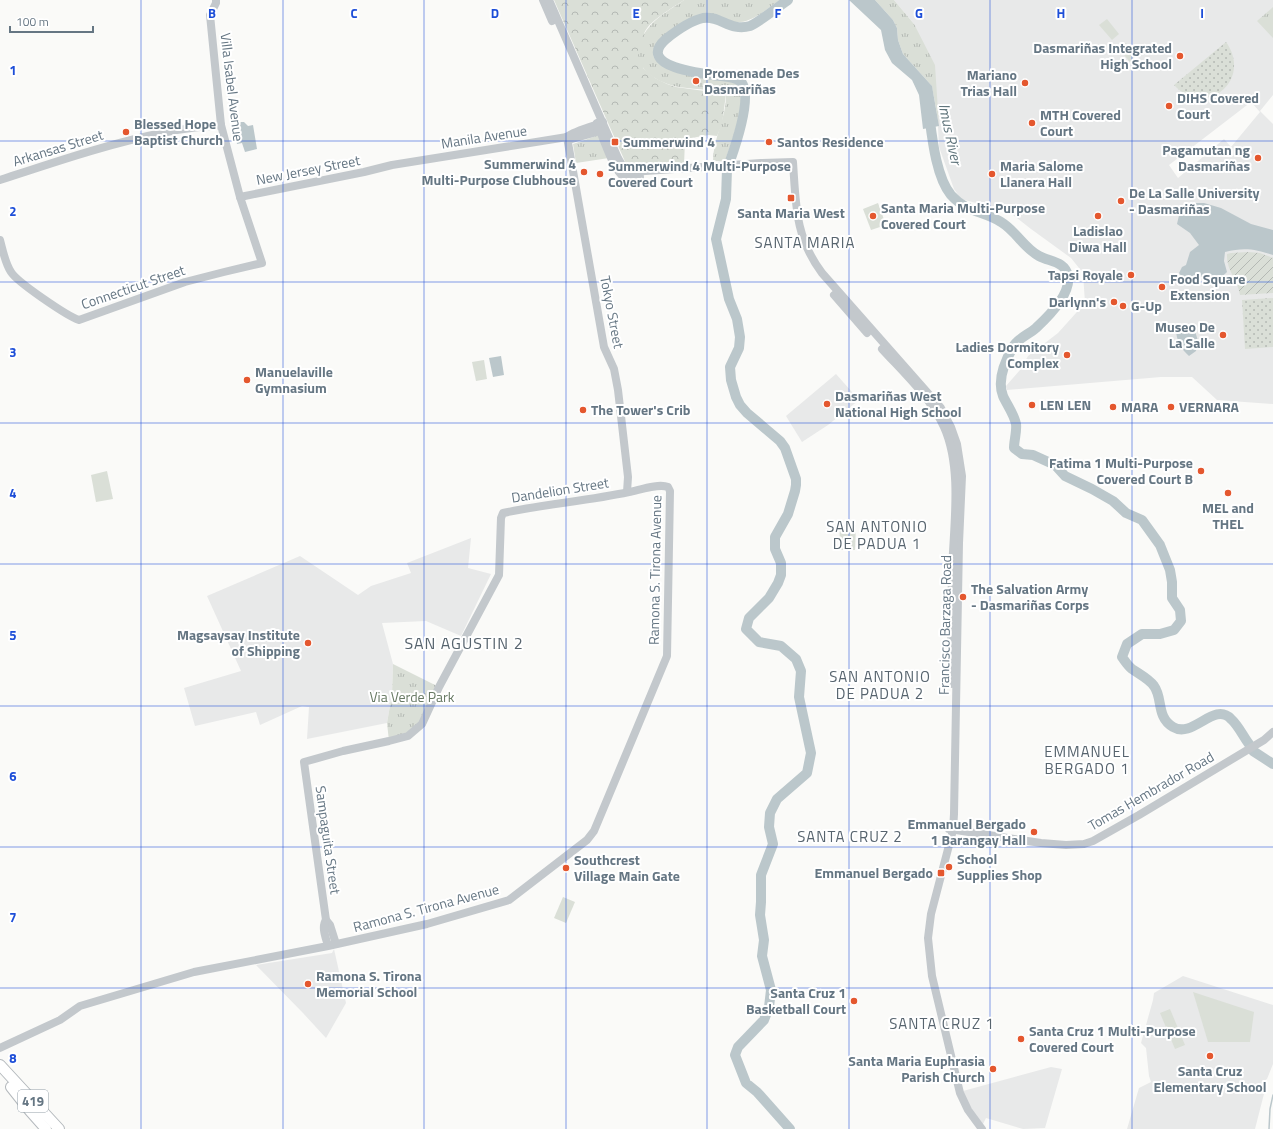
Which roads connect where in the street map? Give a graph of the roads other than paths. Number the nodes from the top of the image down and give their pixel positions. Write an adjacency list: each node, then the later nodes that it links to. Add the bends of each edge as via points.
1 (216, 0): 4 (street, Villa Isabel Avenue, via 210,15)
2 (543, 0): 5 (street)
3 (549, 0): 5 (street)
4 (221, 125): 8 (street, Arkansas Street, via 168,131); 9 (street, Villa Isabel Avenue)
5 (602, 127): 6 (street, Manila Avenue, via 572,139); 16 (street, Francisco Barzaga Road, via 618,171 627,177 688,173 713,166 790,162 798,224 811,257 822,273 941,408 951,427 959,449 962,476)
6 (568, 137): 7 (street, Manila Avenue); 12 (street, Tokyo Street, via 604,347 614,369 618,390 628,477)
7 (381, 168): 9 (street, New Jersey Street)
8 (0, 180)
9 (240, 196): 11 (street, Villa Isabel Avenue)
10 (0, 240): 11 (street, Connecticut Street, via 12,274 68,315 79,320 186,282)
11 (262, 263)
12 (627, 492): 15 (street, Dandelion Street, via 503,513 499,575 422,724 408,736); 17 (street, Ramona S. Tirona Avenue, via 661,485 668,487 670,491 667,656 594,831 564,859 509,900 427,924)
13 (1273, 732): 14 (street, Tomas Hembrador Road)
14 (1267, 739): 16 (street, Tomas Hembrador Road, via 1139,815 1084,844 1042,843)
15 (304, 762): 17 (street, Sampaguita Street, via 326,920 330,925)
16 (951, 829): 23 (street, Francisco Barzaga Road, via 925,922 925,971 956,1094 964,1112); 24 (street, Francisco Barzaga Road, via 931,914 928,938 931,970 960,1093 968,1110)
17 (332, 945): 18 (street, Ramona S. Tirona Avenue, via 194,972 98,1000 80,1006 60,1020)
18 (0, 1048)
19 (0, 1065): 22 (highway, 419)
20 (0, 1075): 21 (highway, 419)
21 (46, 1129)
22 (59, 1129)
23 (977, 1129)
24 (982, 1129)

